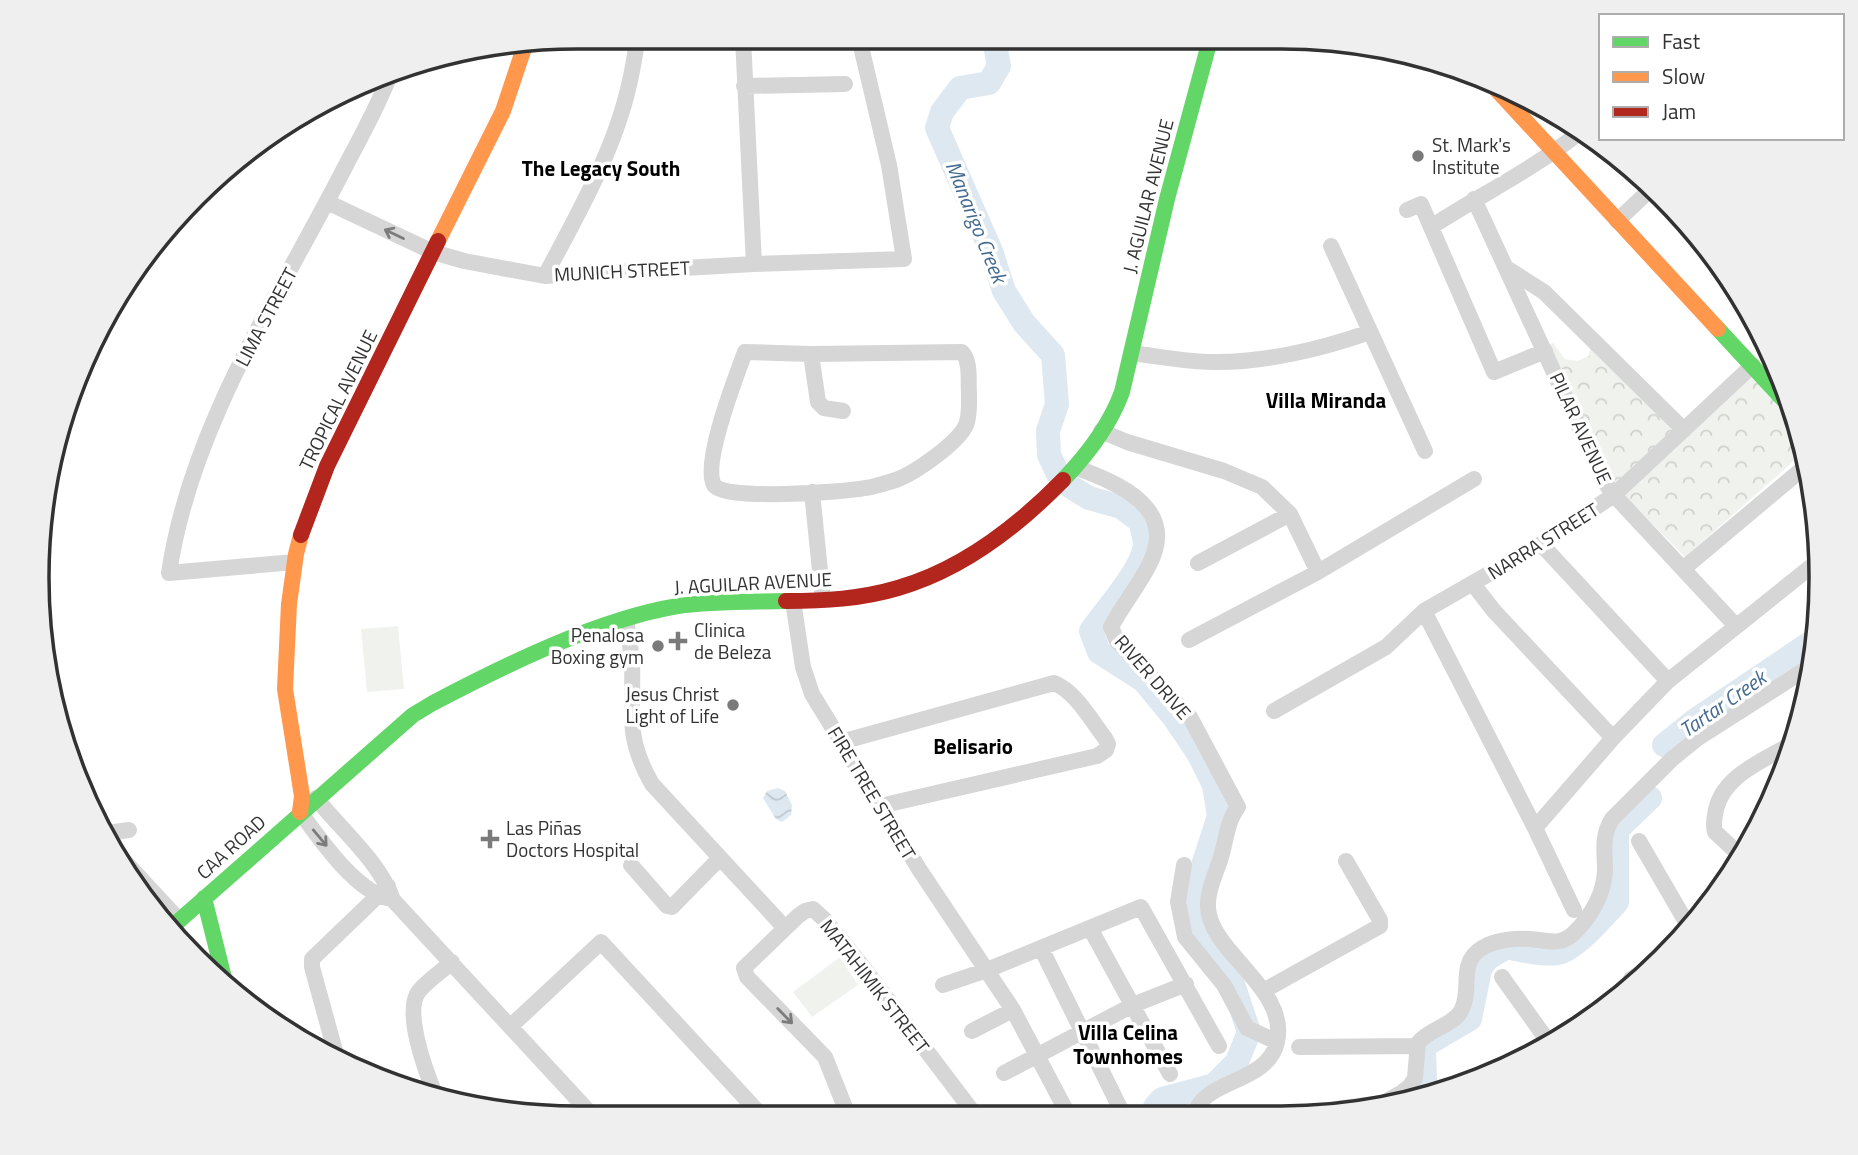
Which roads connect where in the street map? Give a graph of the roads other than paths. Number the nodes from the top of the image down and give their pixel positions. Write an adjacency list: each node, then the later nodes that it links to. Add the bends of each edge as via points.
1 (636, 49): 22 (street, via 609,145)
2 (743, 49): 8 (street)
3 (862, 49): 20 (street, MUNICH STREET, via 889,165 904,259)
4 (1208, 49): 25 (main road, J. AGUILAR AVENUE)
5 (523, 52): 19 (main road, TROPICAL AVENUE, via 503,111)
6 (845, 84): 8 (street)
7 (384, 86): 14 (street, LIMA STREET)
8 (744, 86): 20 (street)
9 (1506, 100): 11 (main road)
10 (1573, 137): 11 (street)
11 (1554, 153): 13 (street); 16 (main road)
12 (1645, 195): 16 (street)
13 (1474, 199): 17 (street); 21 (street, PILAR AVENUE)
14 (327, 202): 19 (street, MUNICH STREET, one-way to 14); 40 (street, LIMA STREET, via 208,432 189,482 169,573)
15 (1407, 210): 17 (street, via 1421,204)
16 (1617, 221): 27 (main road)
17 (1431, 227): 24 (street, via 1494,372)
18 (1331, 246): 23 (street)
19 (433, 253): 22 (street, MUNICH STREET); 40 (main road, TROPICAL AVENUE, via 327,466)
20 (754, 264): 22 (street, MUNICH STREET)
21 (1508, 270): 24 (street, PILAR AVENUE); 31 (street, via 1544,292)
22 (545, 275)
23 (1370, 332): 25 (street, via 1333,345 1245,361); 32 (street)
24 (1545, 351): 37 (street, PILAR AVENUE)
25 (1131, 353): 30 (main road, J. AGUILAR AVENUE, via 1115,408)
26 (811, 354): 29 (street, via 818,402 824,408); 36 (street, via 745,352 716,439 712,475 719,491); 36 (street, via 962,352 967,361 970,404 965,426 948,447 898,479 865,488)
27 (1753, 365): 28 (main road); 31 (street, NARRA STREET)
28 (1774, 388)
29 (842, 411)
30 (1101, 430): 33 (main road, J. AGUILAR AVENUE); 38 (street, via 1262,486)
31 (1684, 430): 37 (street, NARRA STREET)
32 (1425, 451)
33 (1073, 469): 46 (main road, J. AGUILAR AVENUE, via 1013,526 929,577 887,592); 85 (street, RIVER DRIVE, via 1130,492 1158,526 1149,566 1111,627 1117,640 1190,718 1238,807 1208,896 1208,912 1243,967)
34 (1799, 472): 42 (street)
35 (1474, 479): 44 (street)
36 (812, 492): 46 (street)
37 (1614, 495): 39 (street, NARRA STREET); 42 (street, PILAR AVENUE)
38 (1290, 514): 41 (street); 44 (street)
39 (1541, 544): 45 (street, NARRA STREET); 53 (street)
40 (295, 562): 58 (main road, TROPICAL AVENUE, via 285,690)
41 (1198, 563)
42 (1683, 569): 50 (street, PILAR AVENUE)
43 (1809, 569): 50 (street)
44 (1318, 572): 51 (street)
45 (1473, 584): 48 (street, NARRA STREET); 55 (street)
46 (823, 600): 47 (main road, J. AGUILAR AVENUE)
47 (793, 601): 49 (main road, J. AGUILAR AVENUE, via 678,606); 56 (street, FIRE TREE STREET, via 807,681)
48 (1424, 611): 54 (street, NARRA STREET, via 1386,646); 60 (street)
49 (626, 618): 58 (main road, J. AGUILAR AVENUE, via 439,697); 66 (street, via 637,756 652,784)
50 (1736, 626): 53 (street)
51 (1189, 640)
52 (1800, 673): 95 (street, via 1713,727 1672,759 1612,819 1605,831 1603,889 1574,934 1562,941 1519,939 1482,948 1467,965 1462,1009)
53 (1668, 681): 55 (street)
54 (1273, 711)
55 (1613, 738): 60 (street)
56 (841, 742): 59 (street, FIRE TREE STREET); 59 (street, via 1054,683 1069,693 1108,744 1097,755)
57 (1780, 751): 65 (street, via 1741,773 1717,801 1713,827)
58 (306, 802): 64 (street); 68 (street, one-way to 68); 72 (main road, CAA ROAD)
59 (880, 806): 81 (street, FIRE TREE STREET)
60 (1535, 828): 73 (street)
61 (129, 830): 62 (street)
62 (115, 832)
63 (1639, 841): 74 (street)
64 (358, 849): 68 (street); 71 (street, via 378,870)
65 (1734, 849)
66 (720, 858): 69 (street, via 672,907); 76 (street)
67 (1346, 861): 85 (street, via 1380,926)
68 (342, 863): 71 (street, via 360,883)
69 (631, 865)
70 (1184, 865): 92 (street, via 1178,902 1185,937 1224,985 1247,1028)
71 (387, 894): 80 (street); 93 (street, via 312,959)
72 (204, 898): 75 (main road, CAA ROAD); 79 (main road, via 211,915)
73 (1574, 910)
74 (1684, 919)
75 (177, 922)
76 (785, 928): 104 (street, MATAHIMIK STREET, one-way to 104, via 746,964 745,972 825,1057); 105 (street, MATAHIMIK STREET, via 804,911 813,909 819,914)
77 (1090, 928): 78 (street); 83 (street, via 1141,907); 86 (street)
78 (1041, 948): 81 (street); 89 (street)
79 (216, 962)
80 (452, 962): 88 (street); 100 (street, via 413,1002)
81 (986, 970): 84 (street); 87 (street, FIRE TREE STREET)
82 (1502, 977): 91 (street)
83 (1186, 984): 86 (street); 94 (street)
84 (943, 985)
85 (1265, 990): 92 (street, RIVER DRIVE, via 1275,1015)
86 (1133, 1005): 89 (street); 99 (street)
87 (1013, 1010): 90 (street); 97 (street, FIRE TREE STREET)
88 (511, 1026): 102 (street); 103 (street, via 601,942)
89 (1082, 1030): 97 (street); 107 (street)
90 (972, 1031)
91 (1544, 1036)
92 (1273, 1041): 108 (street, via 1271,1055 1259,1068 1216,1090)
93 (334, 1046)
94 (1219, 1046)
95 (1416, 1046): 96 (street); 101 (street, via 1415,1078)
96 (1299, 1047)
97 (1037, 1055): 98 (street); 106 (street, FIRE TREE STREET)
98 (1004, 1073)
99 (1170, 1074)
100 (432, 1085)
101 (1403, 1091)
102 (584, 1106)
103 (753, 1106)
104 (844, 1106)
105 (967, 1106)
106 (1064, 1106)
107 (1119, 1106)
108 (1197, 1106)

